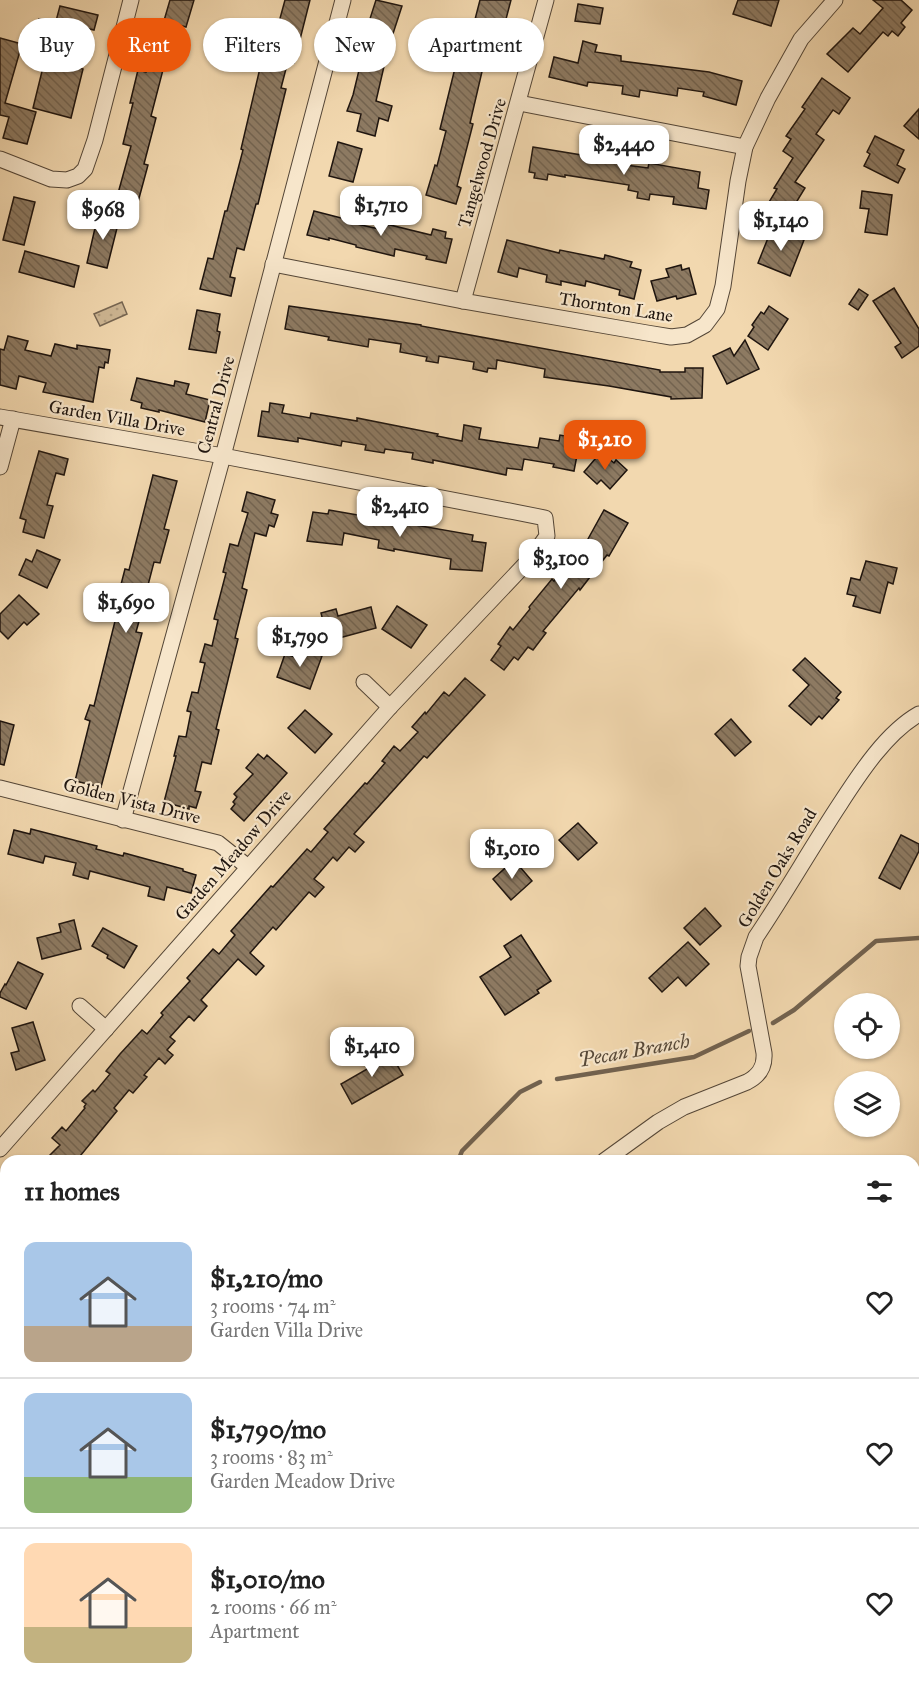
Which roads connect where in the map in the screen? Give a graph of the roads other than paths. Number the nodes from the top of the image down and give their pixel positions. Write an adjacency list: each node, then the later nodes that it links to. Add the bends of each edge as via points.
1 (131, 0): 7 (street, via 85,169 67,180)
2 (343, 0): 8 (street, Central Drive)
3 (546, 0): 5 (street, Tangelwood Drive)
4 (835, 0): 6 (street, Thornton Lane, via 801,39)
5 (519, 103): 6 (street); 9 (street, Tangelwood Drive)
6 (745, 147): 9 (street, Thornton Lane, via 717,309 705,325 687,335 671,337)
7 (0, 159)
8 (273, 264): 9 (street, Thornton Lane); 11 (street, Central Drive)
9 (463, 301)
10 (7, 418): 11 (street, Garden Villa Drive); 12 (street)
11 (223, 456): 13 (street, Garden Villa Drive); 18 (street, Central Drive)
12 (0, 467)
13 (545, 518): 15 (street, Garden Meadow Drive, via 547,536 532,557)
14 (364, 682): 15 (street)
15 (390, 707): 19 (street, Garden Meadow Drive)
16 (919, 714): 23 (street, Golden Oaks Road, via 878,751 857,777 756,938 748,966 764,1053 760,1072 747,1082 684,1107)
17 (0, 788): 18 (street, Golden Vista Drive)
18 (123, 820): 19 (street, Golden Vista Drive, via 218,843)
19 (248, 867): 21 (street, Garden Meadow Drive)
20 (80, 1006): 21 (street)
21 (106, 1029): 22 (street, Garden Meadow Drive)
22 (0, 1149)
23 (612, 1155)

